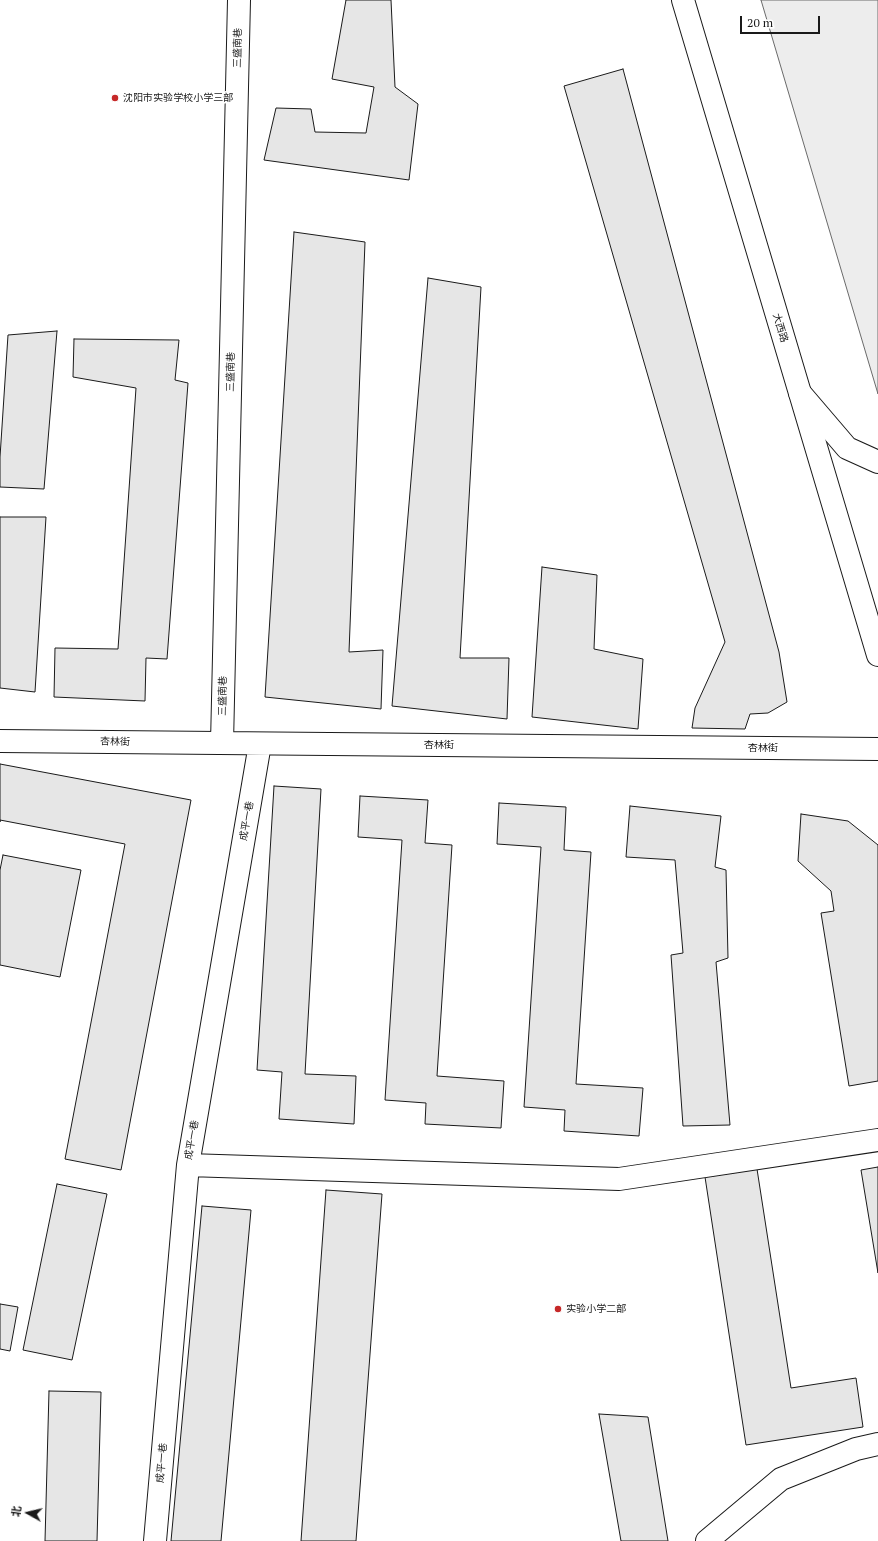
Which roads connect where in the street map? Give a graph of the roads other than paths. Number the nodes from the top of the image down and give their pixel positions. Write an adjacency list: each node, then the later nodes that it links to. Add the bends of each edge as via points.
1 (239, 0): 7 (street, 三盛南巷)
2 (683, 0): 3 (street, 大西路)
3 (800, 393): 4 (street, via 847,448); 5 (street, 大西路)
4 (878, 462)
5 (878, 656)
6 (0, 741): 7 (street, 杏林街)
7 (222, 743): 8 (street, 杏林街)
8 (260, 744): 9 (street, 杏林街); 11 (street, 成平一巷)
9 (878, 749)
10 (878, 1140): 11 (street, via 619,1179)
11 (188, 1165): 13 (street, 成平一巷)
12 (878, 1444): 14 (street, via 856,1449 781,1479)
13 (155, 1541)
14 (708, 1541)

